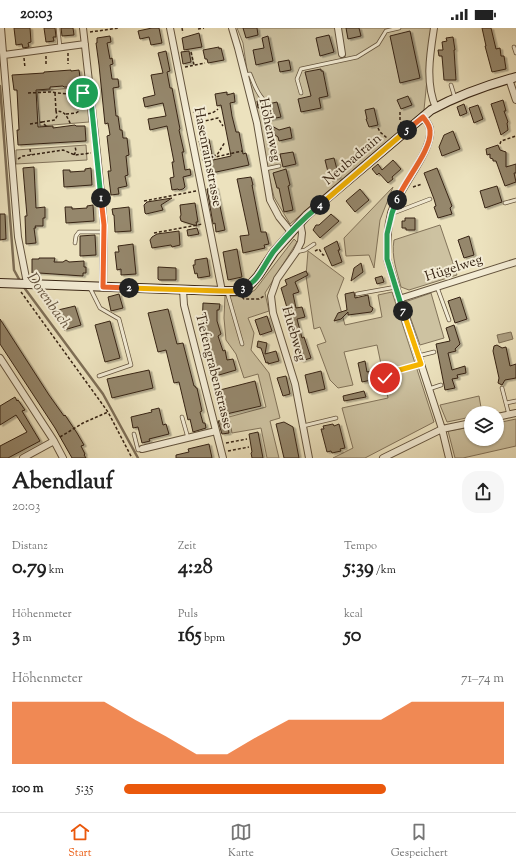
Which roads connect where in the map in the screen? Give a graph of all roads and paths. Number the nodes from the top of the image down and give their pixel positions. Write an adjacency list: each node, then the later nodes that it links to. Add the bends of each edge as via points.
1 (1, 28): 22 (street)
2 (58, 28): 16 (lane)
3 (118, 28): 12 (path)
4 (170, 28): 28 (street, Hasenrainstrasse)
5 (182, 28): 13 (path)
6 (204, 28): 11 (path)
7 (232, 28): 29 (street, Höhenweg)
8 (338, 28): 21 (street)
9 (399, 28): 36 (lane, via 386,30 378,44 357,57 300,69 297,79)
10 (434, 28): 40 (street, via 430,83)
11 (198, 29)
12 (84, 31): 14 (street)
13 (183, 33)
14 (85, 44): 16 (street); 33 (street)
15 (514, 47): 19 (lane)
16 (64, 48): 17 (street); 24 (path)
17 (45, 50): 20 (street); 26 (path)
18 (191, 52): 25 (path)
19 (516, 53)
20 (24, 54): 22 (street); 27 (path)
21 (342, 54)
22 (4, 55): 68 (street)
23 (205, 63): 25 (path)
24 (68, 64)
25 (194, 65): 28 (path)
26 (46, 66)
27 (25, 68)
28 (178, 68): 42 (street, Hasenrainstrasse)
29 (244, 75): 38 (lane, via 250,74 257,93); 70 (street, Höhenweg)
30 (512, 78): 37 (street, Neubadrain); 39 (street)
31 (80, 84): 35 (path, via 68,94)
32 (451, 85): 37 (lane)
33 (90, 91): 45 (path, via 81,94 79,111); 64 (street)
34 (28, 93): 35 (path)
35 (55, 93): 43 (path)
36 (301, 93)
37 (455, 98): 40 (street, Neubadrain)
38 (263, 99)
39 (516, 100)
40 (436, 108): 46 (street, Neubadrain)
41 (218, 109): 42 (path, via 203,114)
42 (186, 110): 50 (street, Hasenrainstrasse)
43 (56, 111): 45 (path); 47 (path, via 55,120)
44 (400, 112): 54 (path, via 400,121)
45 (66, 114): 49 (path)
46 (423, 117): 54 (street, Neubadrain); 76 (street, via 429,125 430,139 399,194)
47 (42, 122): 48 (path); 52 (path)
48 (30, 124)
49 (71, 125)
50 (189, 125): 51 (path, via 218,118); 67 (street, Hasenrainstrasse)
51 (223, 126)
52 (47, 127)
53 (378, 128): 57 (path)
54 (407, 130): 57 (street, Neubadrain)
55 (516, 136): 58 (path, via 501,141)
56 (225, 142): 67 (path, via 217,155)
57 (393, 143): 77 (street, Neubadrain)
58 (500, 144)
59 (75, 146): 66 (path)
60 (52, 148): 63 (path)
61 (30, 149): 65 (path)
62 (242, 151): 67 (path)
63 (53, 152): 65 (path); 66 (path, via 63,150)
64 (97, 153): 66 (path); 79 (street)
65 (31, 155): 68 (path, via 23,156)
66 (74, 155)
67 (196, 160): 71 (street, Hasenrainstrasse)
68 (12, 166): 88 (street, via 18,237)
69 (279, 166): 70 (lane)
70 (265, 169): 80 (street, Höhenweg, via 274,210)
71 (202, 190): 73 (path); 78 (street, Hasenrainstrasse)
72 (430, 199): 76 (lane)
73 (144, 200)
74 (516, 200): 75 (lane)
75 (505, 203)
76 (391, 214): 91 (street, via 387,234 387,259)
77 (300, 222): 80 (street, Neubadrain); 84 (street, Huebweg, via 301,242)
78 (208, 223): 81 (path); 94 (street, Hasenrainstrasse)
79 (104, 232): 82 (lane, via 79,232); 90 (street)
80 (291, 232): 94 (street, Neubadrain, via 249,286 236,291)
81 (154, 233)
82 (75, 243)
83 (314, 244): 84 (lane); 85 (path, via 313,251 319,249 322,255)
84 (296, 252): 120 (street, Huebweg, via 277,279 271,296 273,313 295,384)
85 (325, 255)
86 (516, 262): 92 (street, Hügelweg)
87 (0, 283): 88 (street, Neubadrain)
88 (27, 283): 89 (street, Neubadrain)
89 (89, 286): 90 (street, Neubadrain); 106 (lane, via 100,308 119,319 132,365)
90 (103, 287): 93 (street, Neubadrain)
91 (396, 287): 97 (lane); 99 (street)
92 (437, 287): 99 (street, Hügelweg); 100 (lane)
93 (183, 290): 94 (street, Neubadrain); 122 (street, Tiefengrabenstrasse, via 184,305)
94 (224, 291): 101 (lane)
95 (20, 292): 113 (path)
96 (268, 294): 98 (path, via 259,299)
97 (357, 294)
98 (244, 299)
99 (399, 299): 103 (street)
100 (449, 320)
101 (242, 344)
102 (434, 352): 103 (lane)
103 (418, 356): 105 (street)
104 (0, 358): 126 (street)
105 (421, 364): 107 (path, via 385,374); 110 (street)
106 (99, 376)
107 (383, 379)
108 (441, 385): 110 (lane)
109 (502, 388): 112 (lane)
110 (429, 389): 121 (street)
111 (516, 401): 112 (lane)
112 (506, 403): 115 (lane)
113 (108, 412): 126 (path); 133 (path)
114 (516, 413): 115 (street)
115 (509, 415): 116 (street)
116 (504, 416)
117 (182, 417): 124 (lane)
118 (336, 418): 120 (lane)
119 (464, 424): 121 (street)
120 (303, 426): 134 (street, Huebweg)
121 (442, 429): 135 (street, via 408,448); 136 (street)
122 (216, 431): 124 (street); 127 (street, Tiefengrabenstrasse)
123 (134, 434): 129 (lane)
124 (188, 438): 129 (street)
125 (246, 439): 127 (path)
126 (54, 441): 131 (street); 132 (street)
127 (220, 445): 130 (street, Tiefengrabenstrasse)
128 (249, 447): 130 (path)
129 (140, 449)
130 (222, 455)
131 (23, 458)
132 (63, 458)
133 (132, 458)
134 (309, 458)
135 (383, 458)
136 (448, 458)

